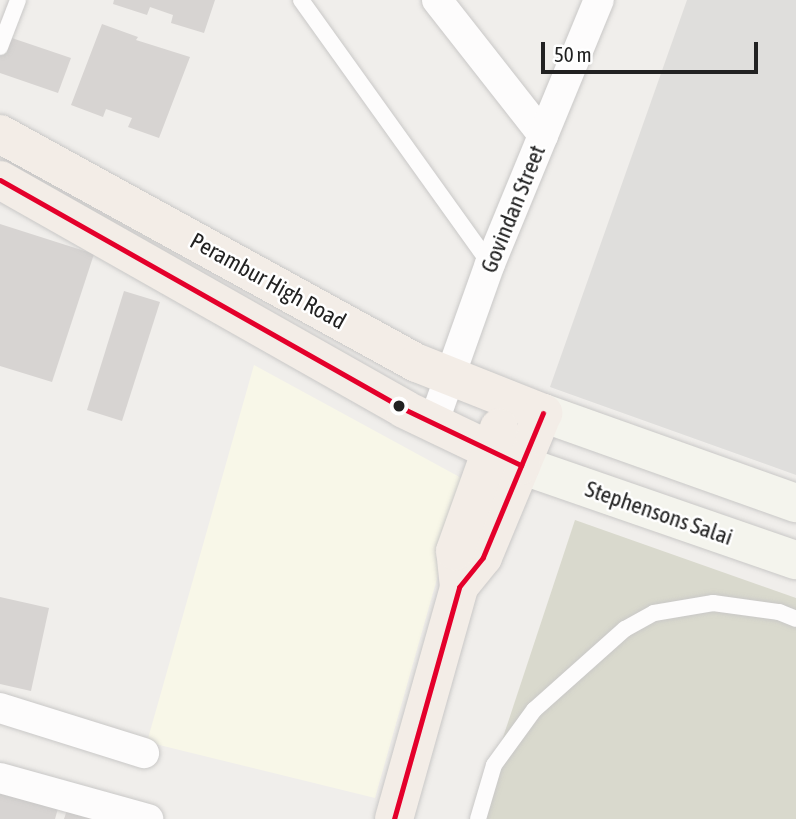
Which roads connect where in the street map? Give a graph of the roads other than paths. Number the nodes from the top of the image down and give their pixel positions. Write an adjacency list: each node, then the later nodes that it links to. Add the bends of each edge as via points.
1 (18, 0): 5 (lane)
2 (301, 0): 9 (lane)
3 (437, 0): 7 (street)
4 (599, 0): 7 (street, Govindan Street)
5 (0, 47)
6 (0, 134): 10 (main road, Perambur High Road)
7 (543, 135): 9 (street, Govindan Street)
8 (0, 180): 12 (main road, Perambur High Road, via 404,410)
9 (490, 264): 10 (street, Govindan Street)
10 (452, 378): 11 (main road, Perambur High Road); 12 (street, Govindan Street)
11 (526, 407): 13 (main road); 14 (main road)
12 (434, 421): 13 (main road, Perambur High Road)
13 (506, 458): 15 (main road, Stephensons Salai); 21 (main road, via 455,551 458,587)
14 (796, 503)
15 (796, 560)
16 (796, 619): 22 (lane, via 779,612 713,603 654,613 625,629 534,710 494,765)
17 (0, 708): 18 (street)
18 (144, 753)
19 (0, 778): 20 (street)
20 (148, 819)
21 (394, 819)
22 (478, 819)

